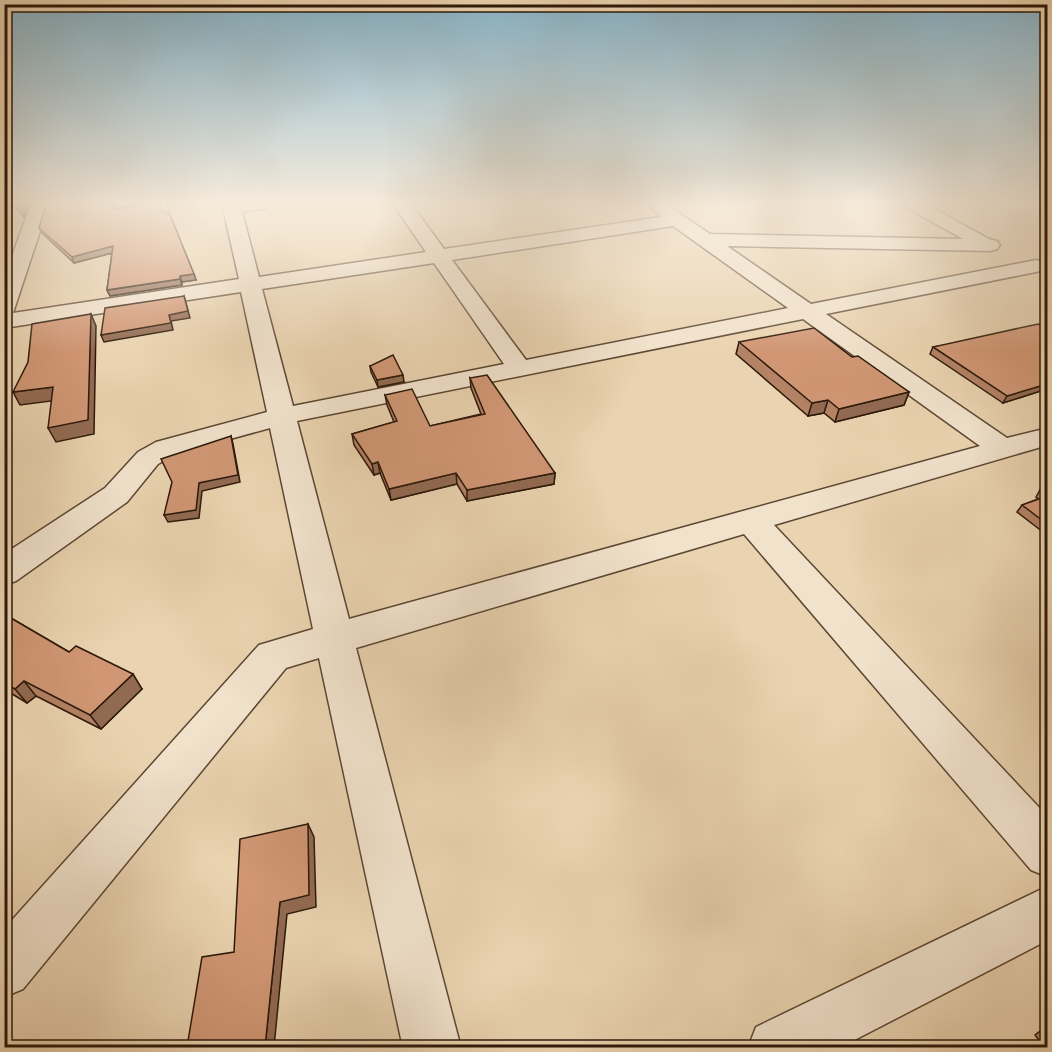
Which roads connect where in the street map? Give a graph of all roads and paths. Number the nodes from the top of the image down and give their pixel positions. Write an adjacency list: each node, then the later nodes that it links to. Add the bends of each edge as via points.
1 (17, 253): 10 (street)
2 (246, 253): 9 (street)
3 (437, 253): 7 (street)
4 (458, 253): 7 (street)
5 (724, 253): 11 (street)
6 (1008, 253): 8 (street)
7 (439, 256): 9 (street); 13 (street)
8 (1042, 269): 11 (street)
9 (250, 284): 12 (street); 14 (street)
10 (4, 310)
11 (807, 312): 13 (street); 16 (street)
12 (4, 321)
13 (520, 369): 14 (street)
14 (282, 416): 18 (street, via 166,448 148,458 116,495); 19 (street)
15 (1047, 436): 16 (street)
16 (1002, 448): 17 (street)
17 (750, 520): 19 (street); 20 (street)
18 (4, 572)
19 (334, 639): 22 (street, via 273,656); 23 (street)
20 (1047, 853)
21 (1047, 912): 24 (street)
22 (4, 970)
23 (432, 1047)
24 (777, 1047)

